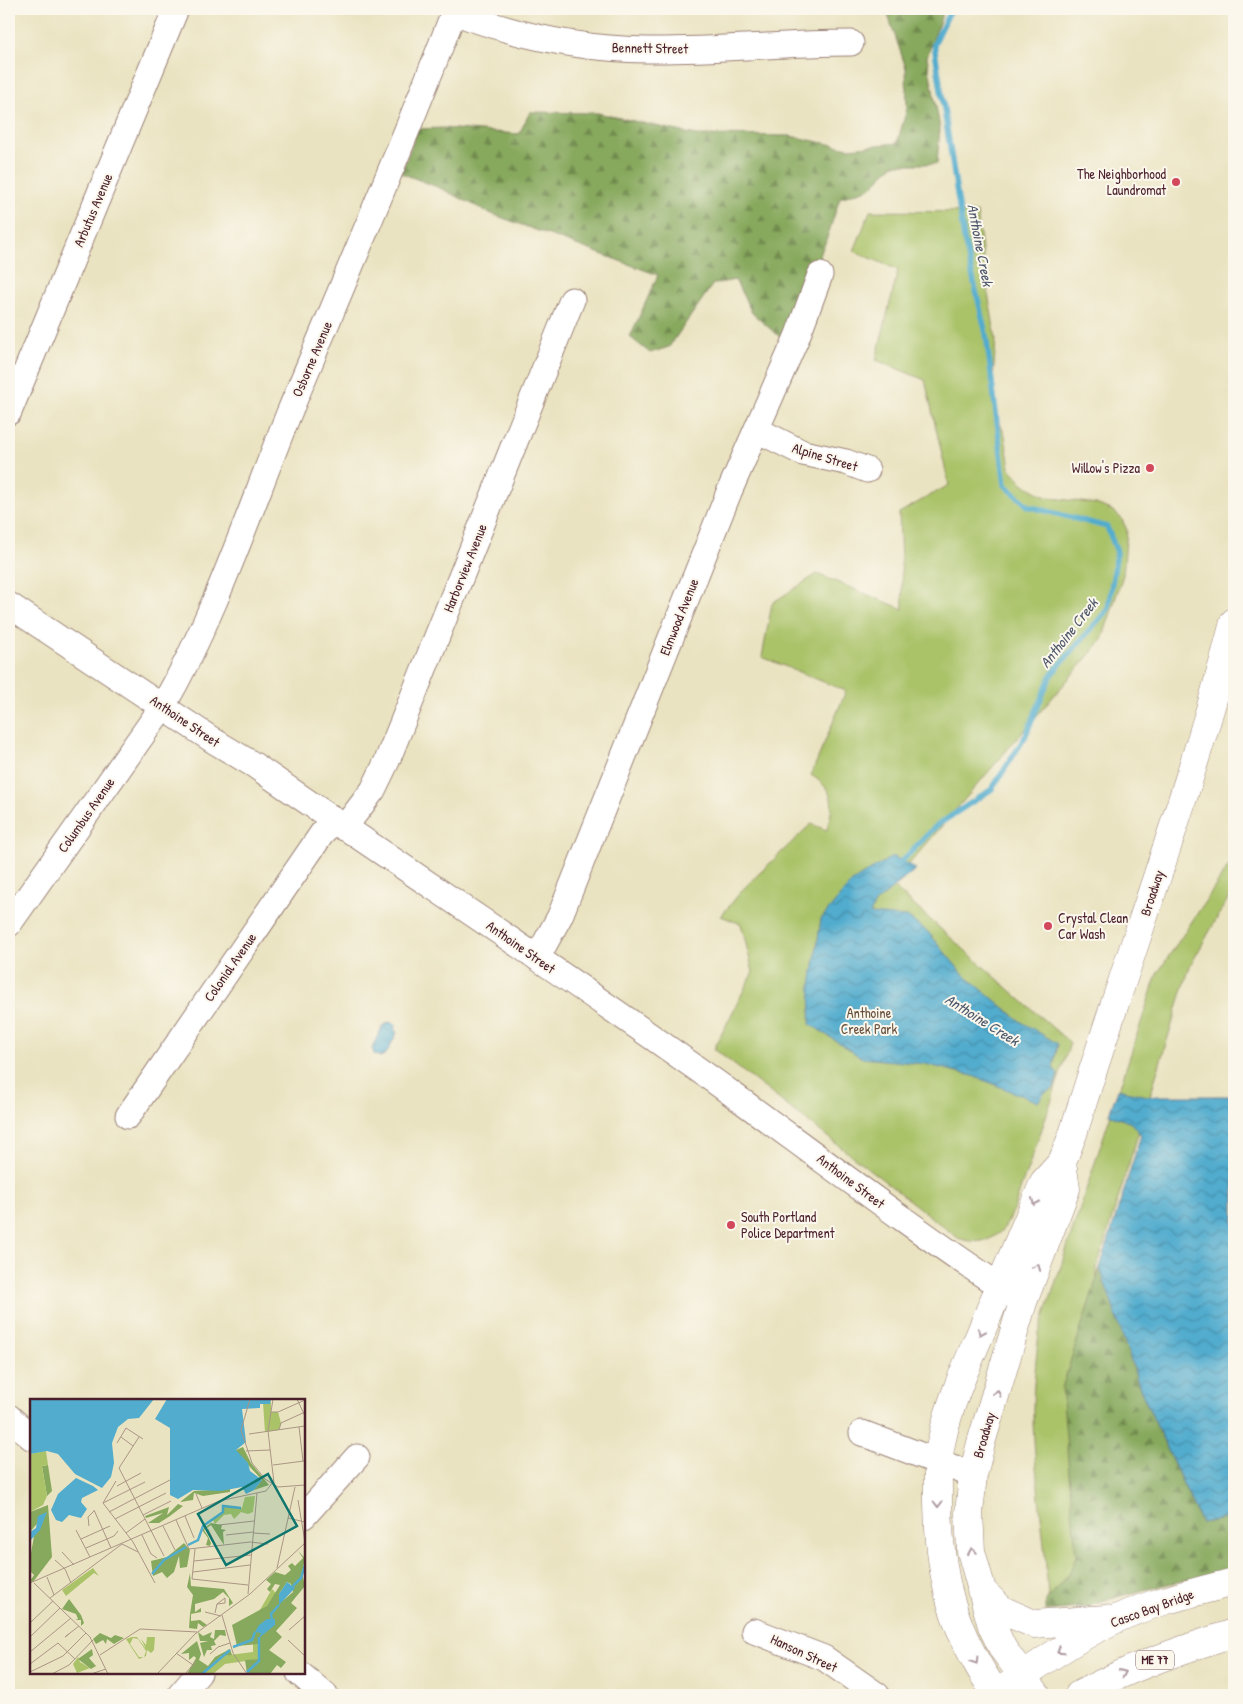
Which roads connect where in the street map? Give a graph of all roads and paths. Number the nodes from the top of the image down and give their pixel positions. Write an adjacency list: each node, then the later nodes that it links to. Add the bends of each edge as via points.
1 (176, 9): 6 (street, Arbutus Avenue)
2 (454, 10): 3 (street, Bennett Street, via 493,27 602,47 727,49); 11 (street, Osborne Avenue, via 227,572)
3 (851, 43)
4 (820, 275): 7 (street, Elmwood Avenue)
5 (572, 300): 12 (street, Harborview Avenue, via 387,761 373,790)
6 (9, 412)
7 (757, 430): 8 (street, Alpine Street, via 803,453); 14 (street, Elmwood Avenue, via 560,916)
8 (867, 470)
9 (9, 605): 11 (street, Anthoine Street)
10 (1234, 622): 16 (main road, Broadway, via 1163,858)
11 (163, 706): 12 (street, Anthoine Street); 13 (street, Columbus Avenue)
12 (338, 824): 14 (street, Anthoine Street); 15 (street, Colonial Avenue)
13 (9, 924)
14 (536, 958): 17 (street, Anthoine Street, via 735,1096 938,1246)
15 (128, 1116)
16 (1062, 1162): 17 (main road, Broadway, one-way to 17, via 1044,1182); 18 (main road, Broadway, one-way to 16, via 1066,1188)
17 (1000, 1287): 18 (street, Anthoine Street); 23 (main road, Broadway, one-way to 23, via 961,1380)
18 (1023, 1302): 24 (main road, Broadway, one-way to 18)
19 (9, 1417): 21 (street)
20 (862, 1433): 23 (street)
21 (30, 1436)
22 (357, 1457): 25 (street)
23 (938, 1462): 24 (street); 37 (main road, Broadway, one-way to 37, via 943,1579 970,1653)
24 (973, 1476): 27 (main road, Broadway, one-way to 24, via 971,1551 969,1513)
25 (305, 1515)
26 (1234, 1582): 28 (main road, Casco Bay Bridge)
27 (981, 1590): 28 (main road, via 1002,1610 1034,1624); 33 (main road, Broadway, via 1000,1644)
28 (1118, 1618): 33 (main road, Casco Bay Bridge, one-way to 33, via 1070,1644)
29 (754, 1630): 36 (street, Hanson Street, via 824,1658)
30 (1234, 1633): 38 (main road, ME 77, one-way to 30, via 1176,1651)
31 (198, 1674): 34 (street)
32 (300, 1674): 35 (street)
33 (1030, 1686): 37 (main road, Broadway)
34 (180, 1695)
35 (324, 1695)
36 (877, 1695)
37 (997, 1695)
38 (1079, 1695)

